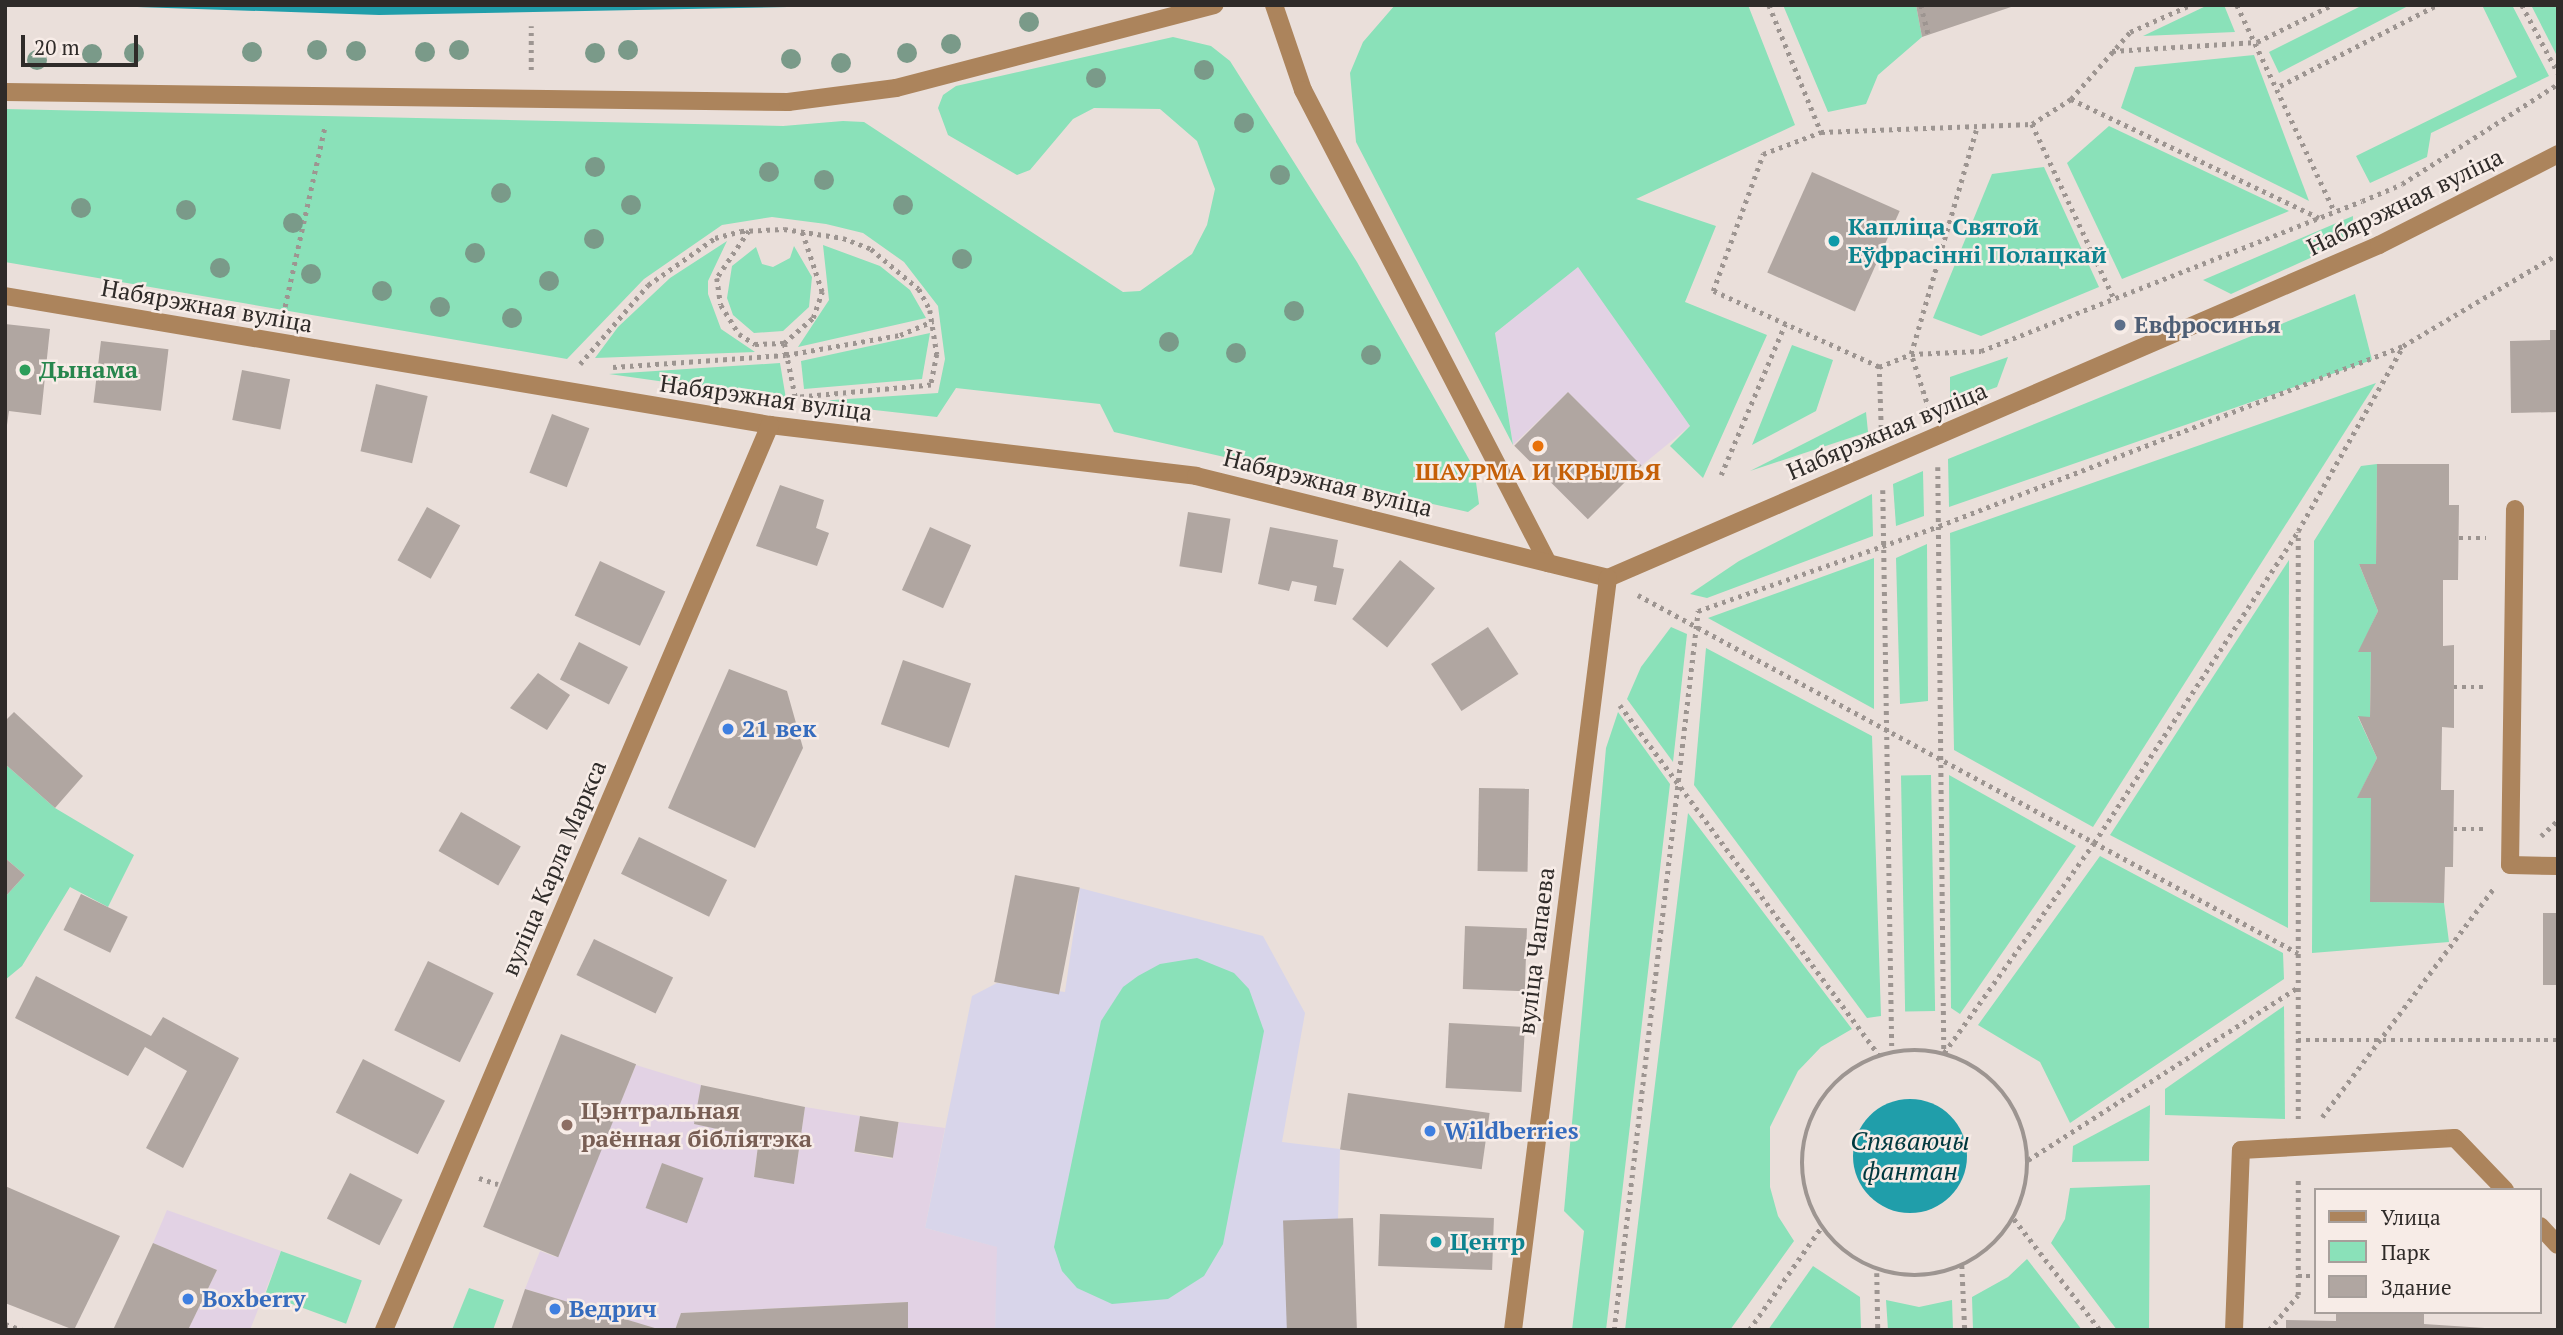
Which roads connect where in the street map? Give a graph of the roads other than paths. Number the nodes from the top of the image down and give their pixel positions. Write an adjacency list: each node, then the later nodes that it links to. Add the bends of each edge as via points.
1 (1214, 5): 3 (street, via 896,88 788,102)
2 (1274, 5): 8 (street, via 1303,90)
3 (5, 92)
4 (2558, 155): 9 (street, Набярэжная вуліца, via 2379,245)
5 (5, 296): 6 (street, Набярэжная вуліца)
6 (770, 425): 8 (street, Набярэжная вуліца, via 1196,475); 14 (street, вуліца Карла Маркса)
7 (2515, 509): 10 (street, via 2510,865)
8 (1548, 563): 9 (street, Набярэжная вуліца)
9 (1608, 578): 15 (street, вуліца Чапаева)
10 (2558, 866)
11 (2503, 1188): 16 (street, via 2455,1138 2241,1150)
12 (2542, 1228): 13 (street)
13 (2558, 1245)
14 (384, 1330)
15 (1513, 1330)
16 (2234, 1330)

